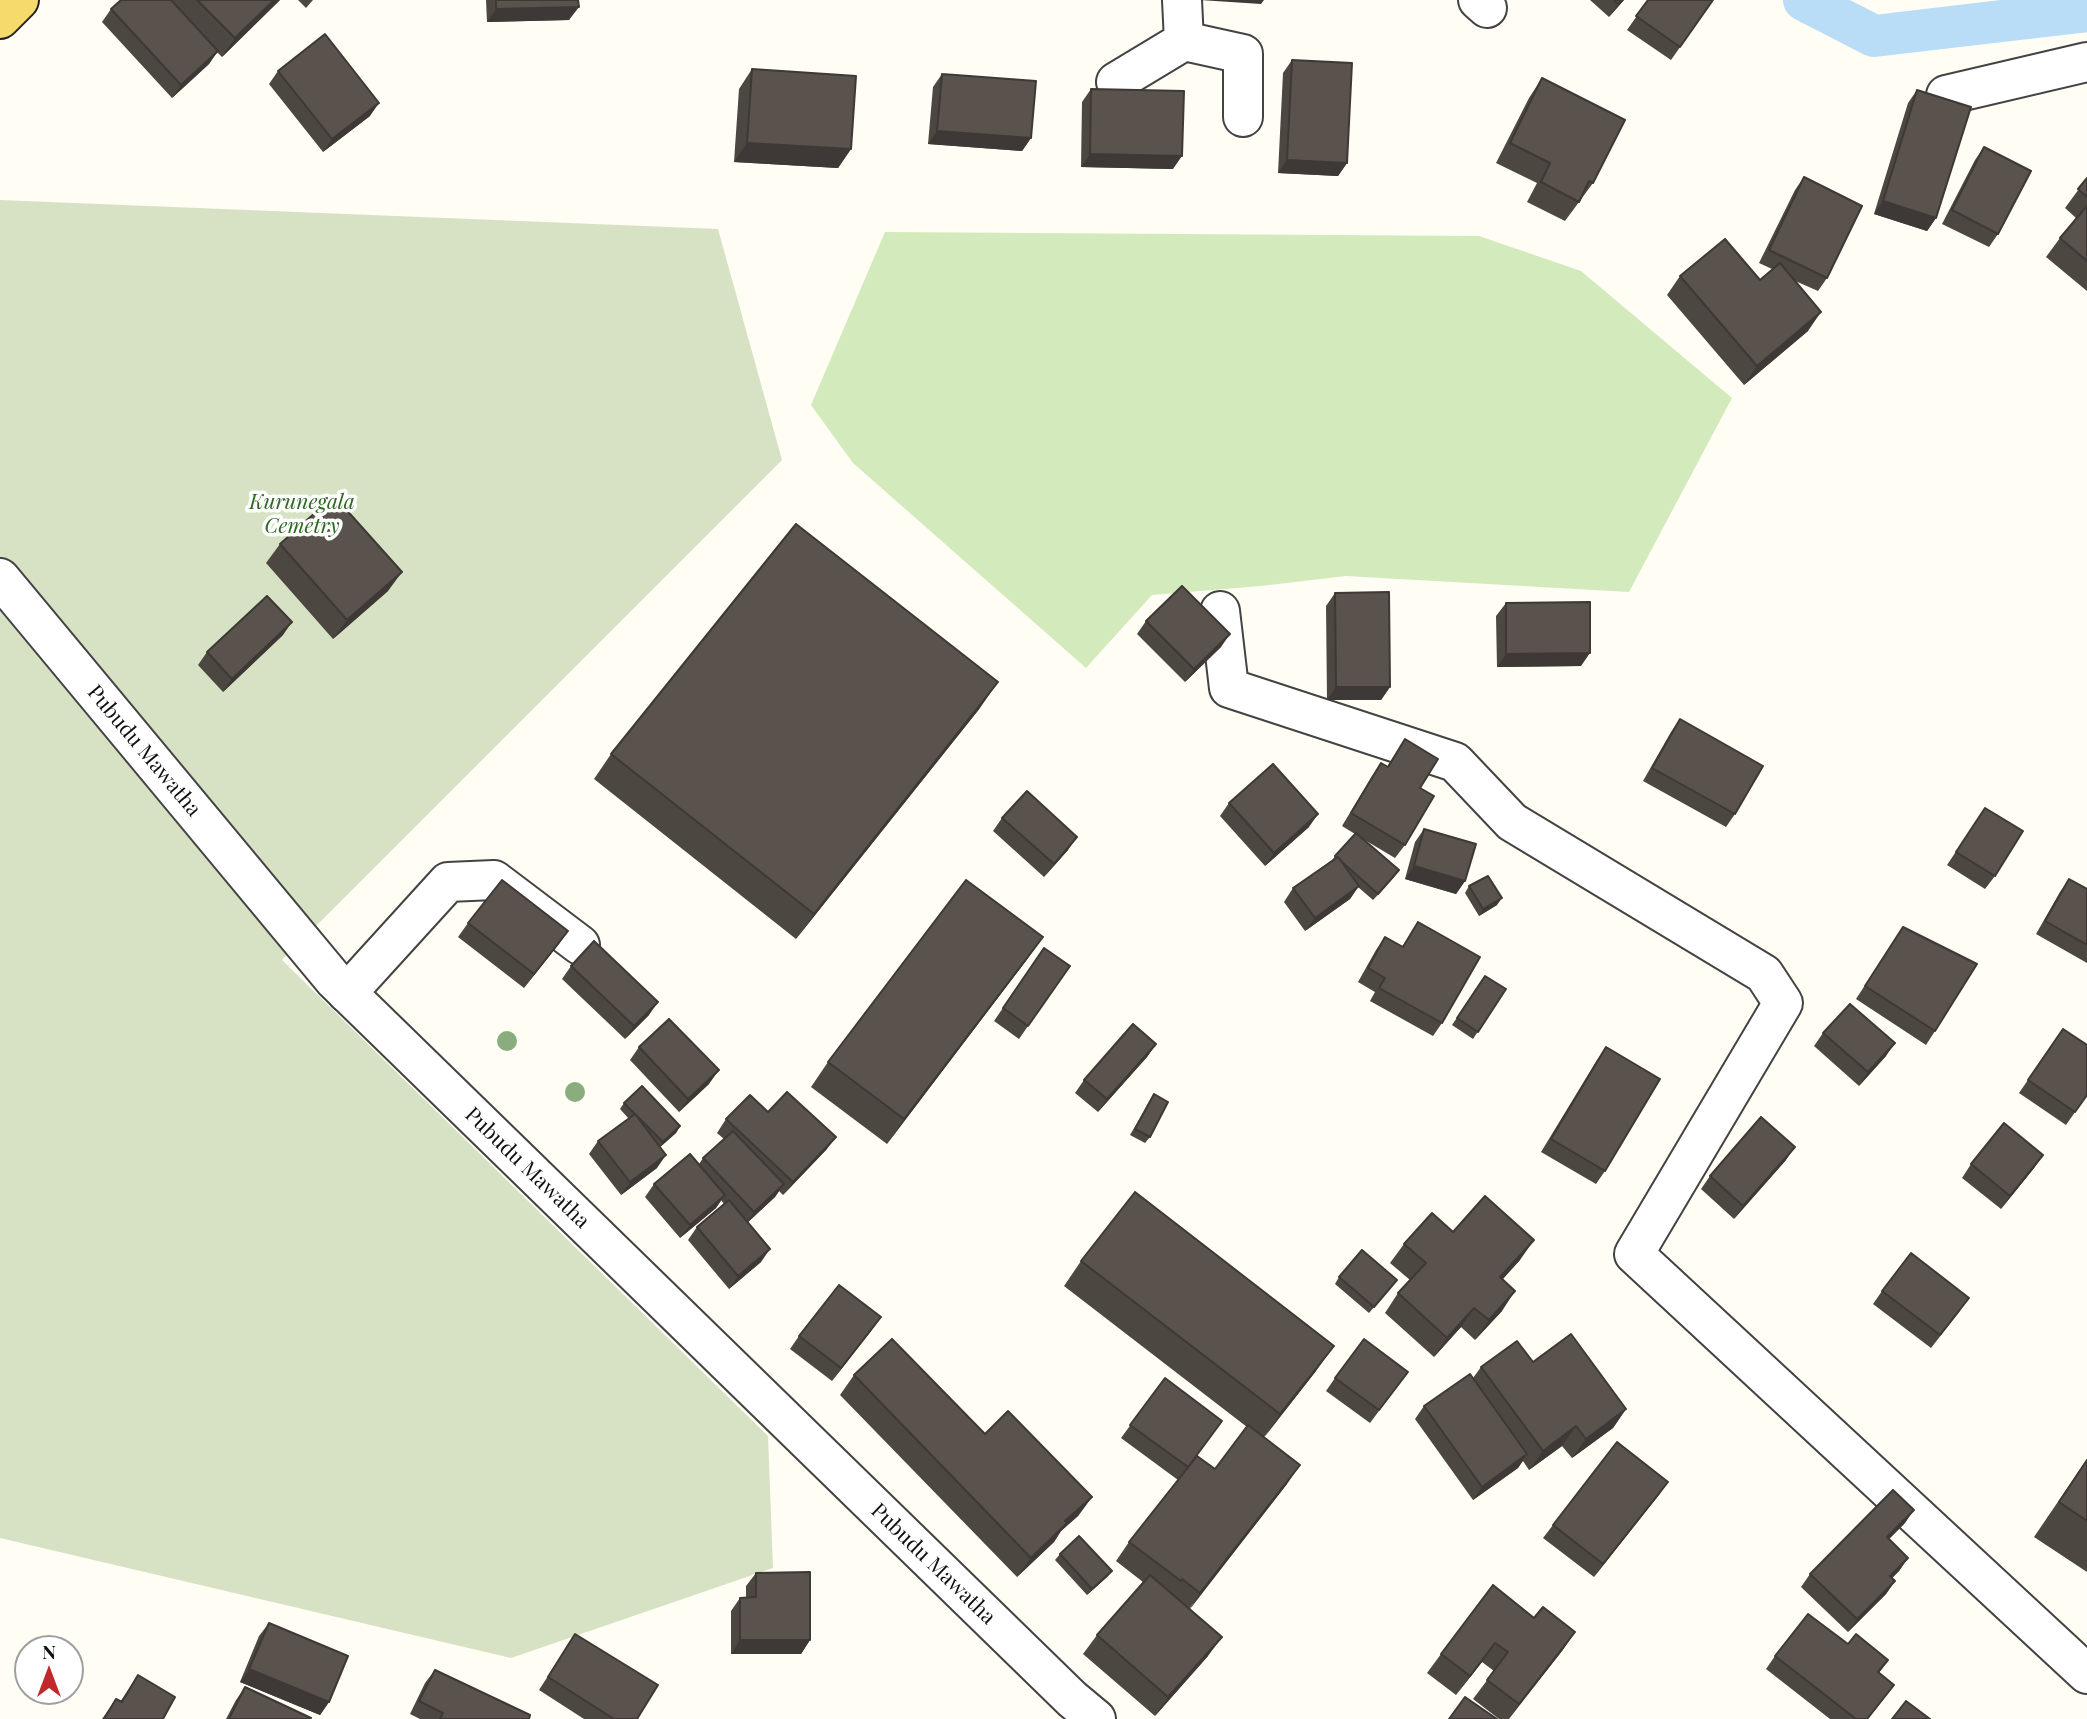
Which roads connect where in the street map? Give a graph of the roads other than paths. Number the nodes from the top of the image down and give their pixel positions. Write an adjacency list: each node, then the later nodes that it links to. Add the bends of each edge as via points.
1 (19, 0): 3 (main road)
2 (1182, 0): 4 (street)
3 (0, 19)
4 (1184, 41): 6 (street); 8 (street, via 1243,54)
5 (2087, 62): 7 (street)
6 (1116, 82)
7 (1946, 95)
8 (1243, 117)
9 (0, 578): 12 (street, Pubudu Mawatha)
10 (1220, 611): 13 (street, via 1229,688 1455,762 1512,822 1764,974 1783,1003 1634,1254)
11 (580, 944): 12 (street, via 494,880 449,882)
12 (347, 993): 14 (street, Pubudu Mawatha)
13 (2087, 1674)
14 (1096, 1719)

